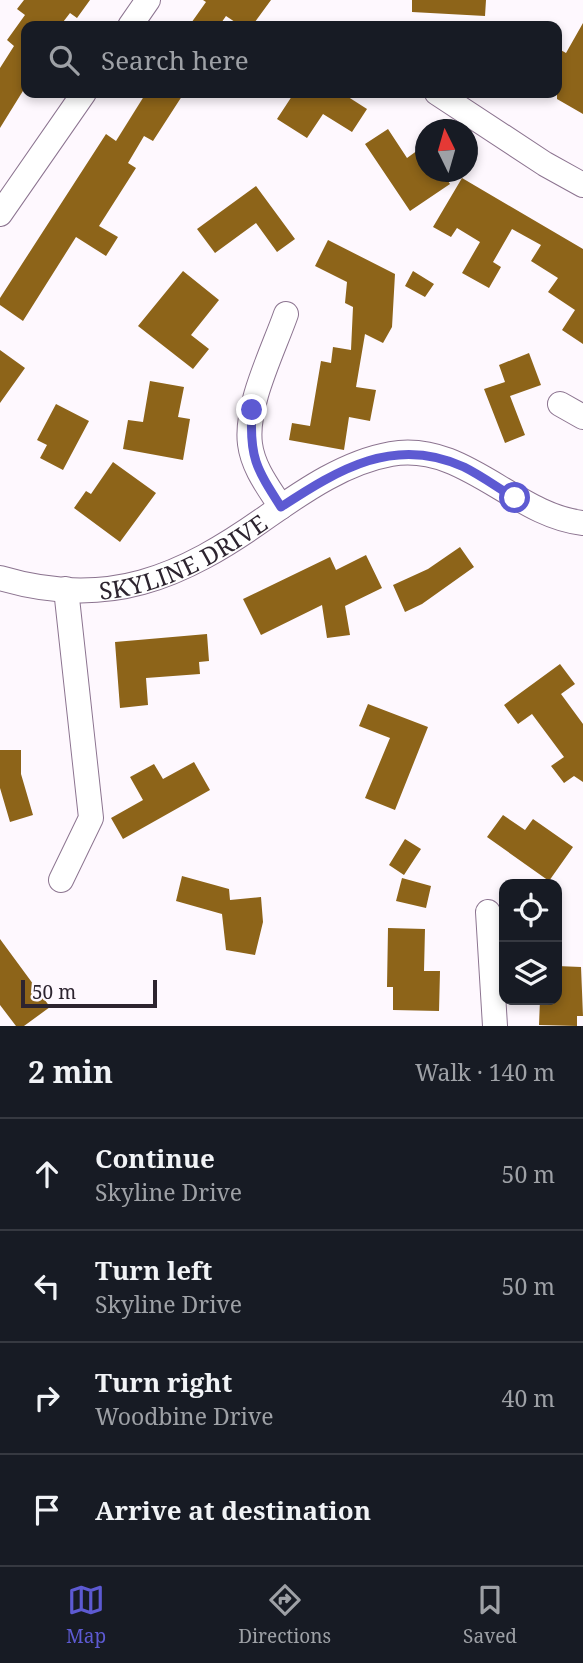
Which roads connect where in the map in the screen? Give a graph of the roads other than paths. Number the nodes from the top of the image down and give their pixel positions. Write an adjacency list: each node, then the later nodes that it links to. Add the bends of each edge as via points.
1 (148, 0): 2 (street)
2 (133, 21)
3 (81, 98): 6 (street)
4 (445, 98): 5 (street)
5 (583, 185)
6 (0, 214)
7 (286, 314): 10 (street, via 252,410 250,444 258,472)
8 (561, 404): 9 (street)
9 (583, 417)
10 (281, 507): 11 (street, SKYLINE DRIVE, via 358,464 414,453 464,468 543,513); 13 (street, SKYLINE DRIVE, via 213,553 172,573 111,589)
11 (583, 523)
12 (0, 578): 13 (street, SKYLINE DRIVE)
13 (66, 589): 14 (street, via 91,818)
14 (61, 880)
15 (488, 912): 16 (street)
16 (495, 1026)

